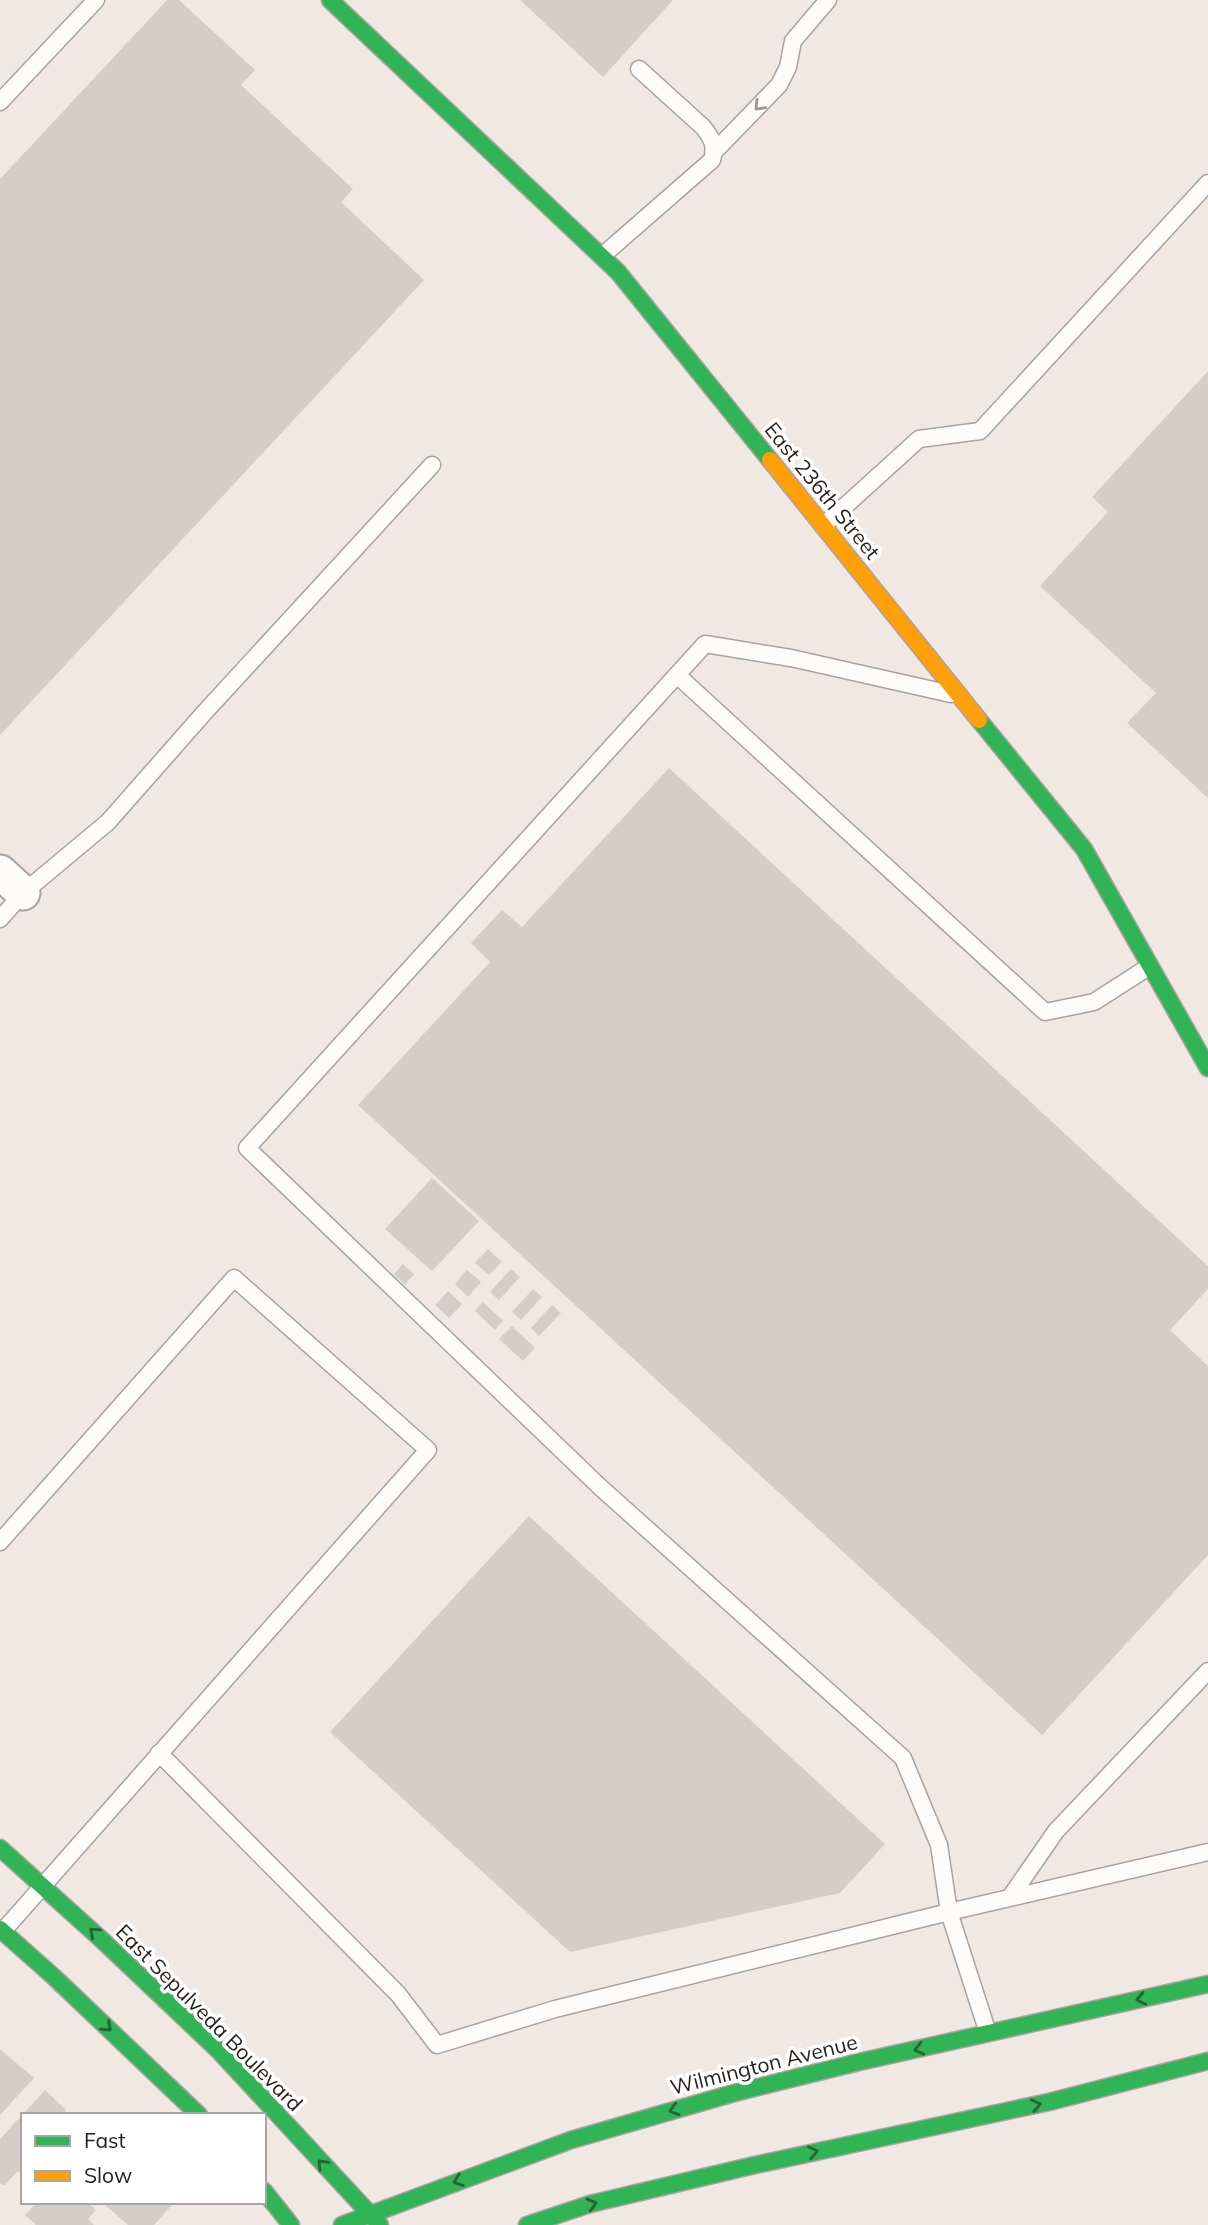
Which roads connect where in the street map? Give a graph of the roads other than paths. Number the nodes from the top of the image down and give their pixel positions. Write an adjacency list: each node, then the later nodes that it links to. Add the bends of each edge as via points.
1 (96, 0): 5 (lane)
2 (330, 0): 8 (main road, East 236th Street)
3 (828, 0): 6 (lane, one-way to 6, via 793,41 779,85)
4 (639, 69): 6 (lane, via 703,127 712,137)
5 (0, 102)
6 (715, 151): 8 (lane, via 712,160)
7 (1208, 183): 10 (lane, via 980,431 919,439)
8 (602, 256): 10 (main road, East 236th Street)
9 (432, 465): 13 (lane, via 108,822)
10 (823, 526): 12 (main road, East 236th Street)
11 (677, 675): 12 (lane, via 705,644); 15 (lane, via 1045,1012 1094,1002); 24 (lane, via 247,1148 600,1487 903,1758 939,1844)
12 (960, 696): 15 (main road, East 236th Street, via 1084,849)
13 (11, 882): 14 (lane)
14 (0, 919)
15 (1150, 966): 16 (main road, East 236th Street)
16 (1208, 1068)
17 (0, 1542): 19 (lane, via 233,1278 428,1450)
18 (1208, 1671): 23 (lane, via 1056,1831)
19 (159, 1753): 22 (lane); 24 (lane, via 398,1994 437,2045 555,2008)
20 (0, 1848): 22 (main road, East Sepulveda Boulevard)
21 (1208, 1852): 23 (lane)
22 (42, 1886): 25 (lane); 31 (main road, East Sepulveda Boulevard, one-way to 22, via 218,2050)
23 (1011, 1896): 24 (lane)
24 (949, 1912): 27 (lane)
25 (1, 1930): 29 (main road, one-way to 29)
26 (1208, 1984): 27 (main road, Wilmington Avenue, one-way to 27)
27 (988, 2033): 31 (main road, Wilmington Avenue, one-way to 31, via 734,2093 571,2140)
28 (1208, 2061): 34 (main road, one-way to 28, via 590,2204 1049,2102)
29 (197, 2113)
30 (266, 2194): 32 (main road)
31 (374, 2219): 33 (main road, Wilmington Avenue)
32 (291, 2225)
33 (342, 2225)
34 (527, 2225)

